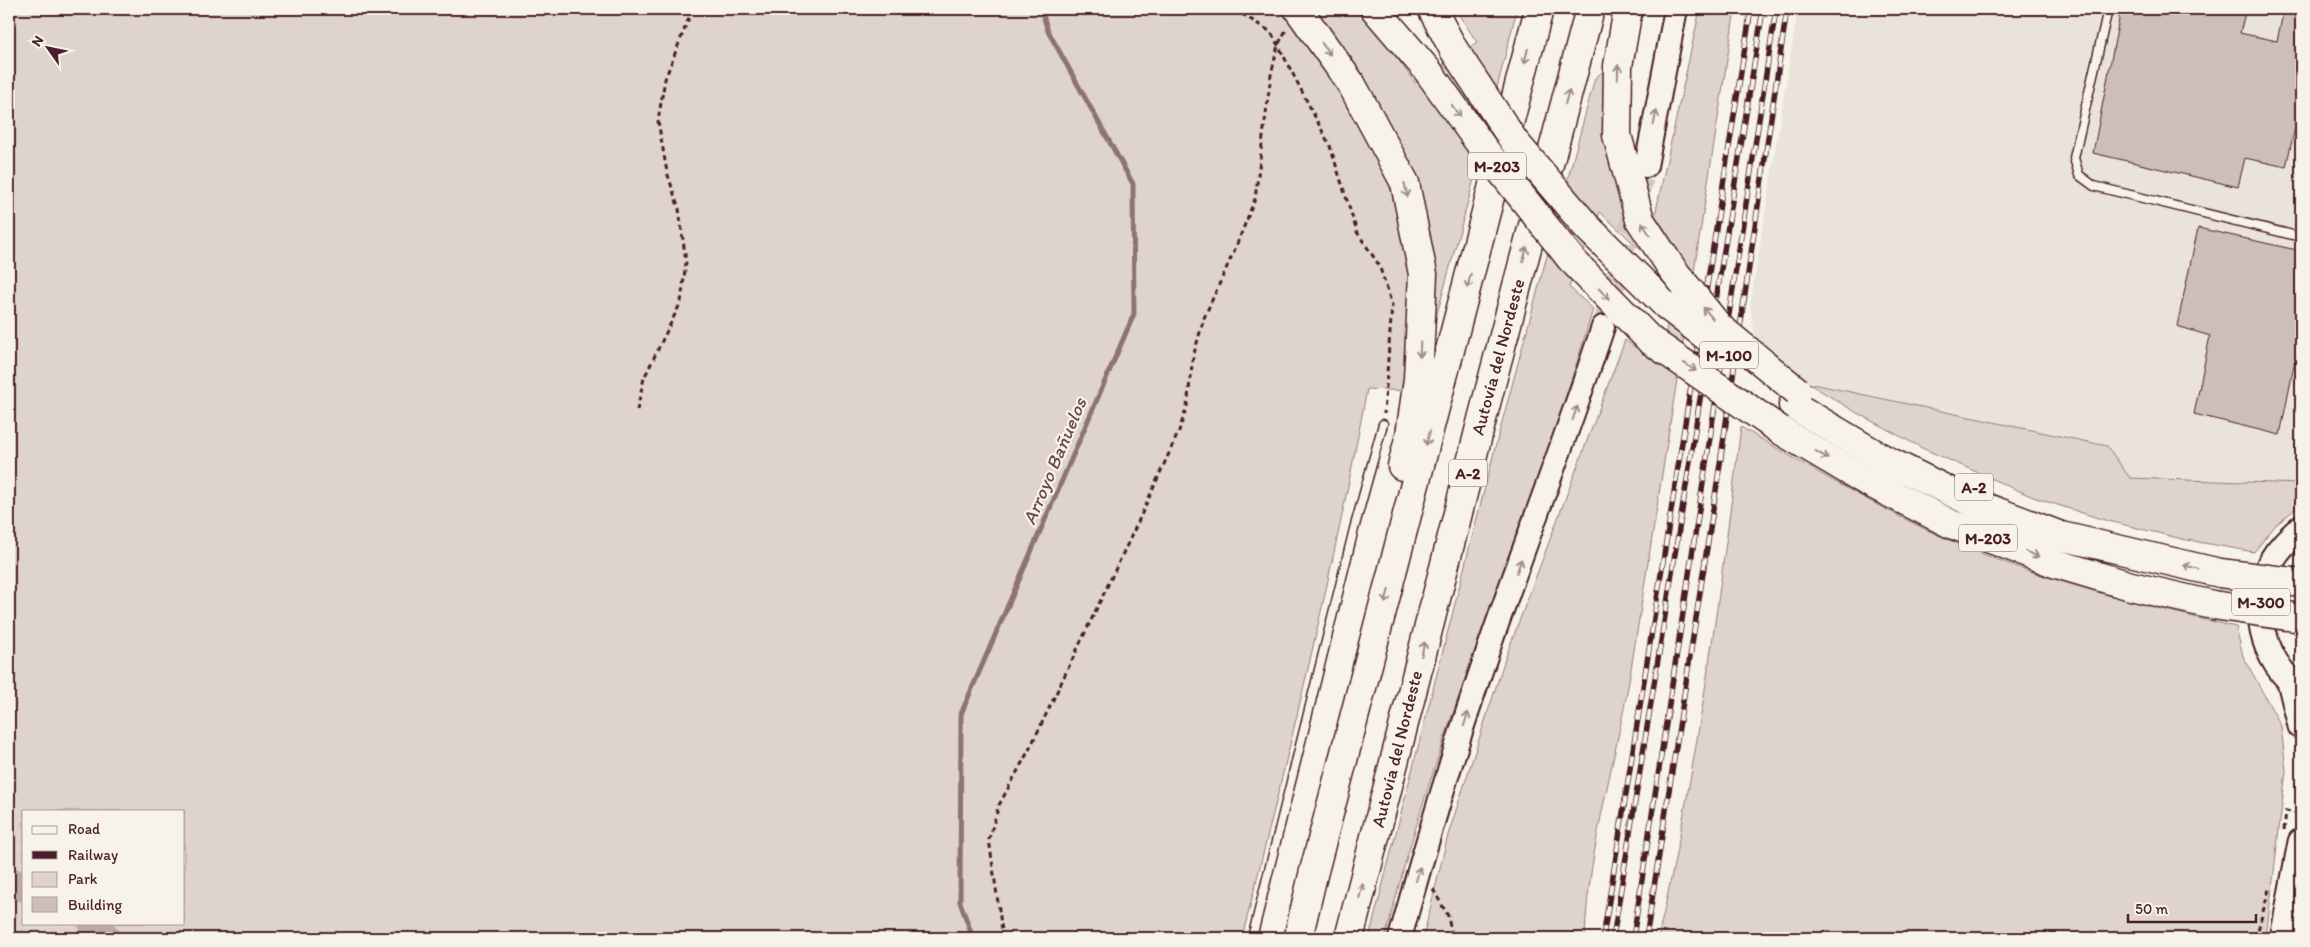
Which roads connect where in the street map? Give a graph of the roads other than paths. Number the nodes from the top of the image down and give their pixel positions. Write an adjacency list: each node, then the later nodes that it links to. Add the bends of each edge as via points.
1 (1298, 9): 22 (highway, A-2, one-way to 22, via 1352,85 1404,183 1423,274 1418,379 1410,435 1333,730)
2 (1376, 9): 10 (highway, M-203)
3 (1392, 9): 10 (highway)
4 (1432, 9): 14 (highway, M-100, bridge, via 1454,50 1514,141 1587,227 1666,305)
5 (1539, 9): 22 (highway, A-2, one-way to 22)
6 (1590, 9): 25 (highway, Autovía del Nordeste / A-2, one-way to 6)
7 (1628, 9): 14 (highway, one-way to 7, bridge, via 1720,327 1673,270 1640,220 1617,135 1618,66)
8 (1676, 9): 11 (street, one-way to 8)
9 (2108, 9): 12 (lane, via 2074,158 2079,176 2094,186)
10 (1428, 71): 18 (highway, M-203, one-way to 18, bridge, via 1482,148 1571,258 1650,340 1780,430 1866,481 1952,524 2054,563 2132,586 2213,604)
11 (1646, 166)
12 (2301, 237)
13 (1603, 327): 26 (street, one-way to 13, via 1479,677)
14 (1795, 398): 17 (highway, M-203, one-way to 14, bridge, via 2220,573 2061,536 1970,501 1882,458)
15 (1383, 424): 23 (lane)
16 (2301, 528): 19 (main road, M-300, via 2283,544 2271,563 2262,590 2261,622 2271,655)
17 (2301, 583)
18 (2301, 618)
19 (2296, 685): 20 (main road, M-300)
20 (2301, 726)
21 (2301, 842): 27 (main road)
22 (1313, 875): 24 (highway, A-2)
23 (1252, 938)
24 (1298, 938)
25 (1349, 938)
26 (1400, 938)
27 (2283, 938)

